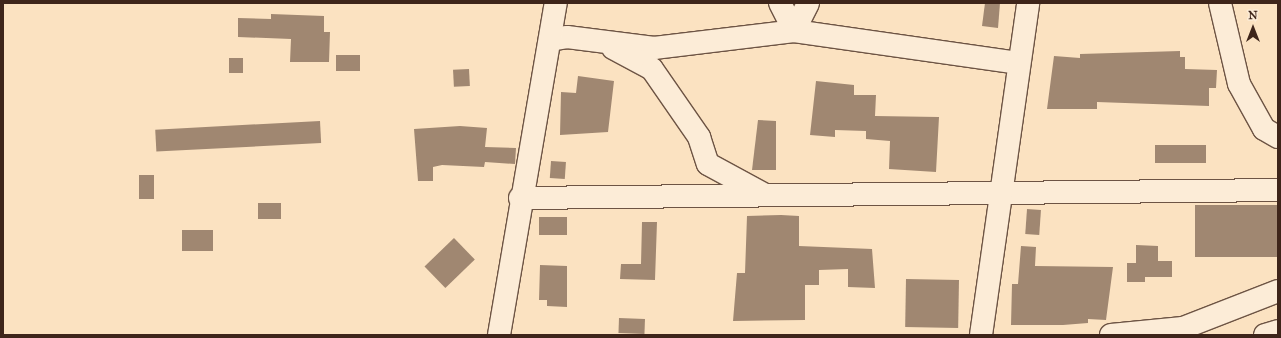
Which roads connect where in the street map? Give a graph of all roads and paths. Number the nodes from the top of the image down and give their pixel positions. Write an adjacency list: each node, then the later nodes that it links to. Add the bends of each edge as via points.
1 (556, 3): 7 (street)
2 (780, 3): 6 (street)
3 (808, 3): 6 (street)
4 (1028, 3): 9 (street)
5 (1220, 3): 10 (street, via 1239,84 1264,129)
6 (794, 32): 8 (street, via 654,48); 9 (street)
7 (550, 40): 8 (street, via 567,37); 14 (street)
8 (600, 42): 13 (street, via 652,69 699,137 708,164)
9 (1018, 63): 12 (street)
10 (1278, 137)
11 (1278, 190): 12 (street)
12 (1003, 193): 13 (street); 18 (street)
13 (767, 196): 14 (street)
14 (520, 198): 17 (street)
15 (1278, 291): 19 (street, via 1183,328)
16 (1278, 332): 20 (street); 21 (street)
17 (499, 335)
18 (981, 335)
19 (1111, 335)
20 (1265, 335)
21 (1276, 335)

